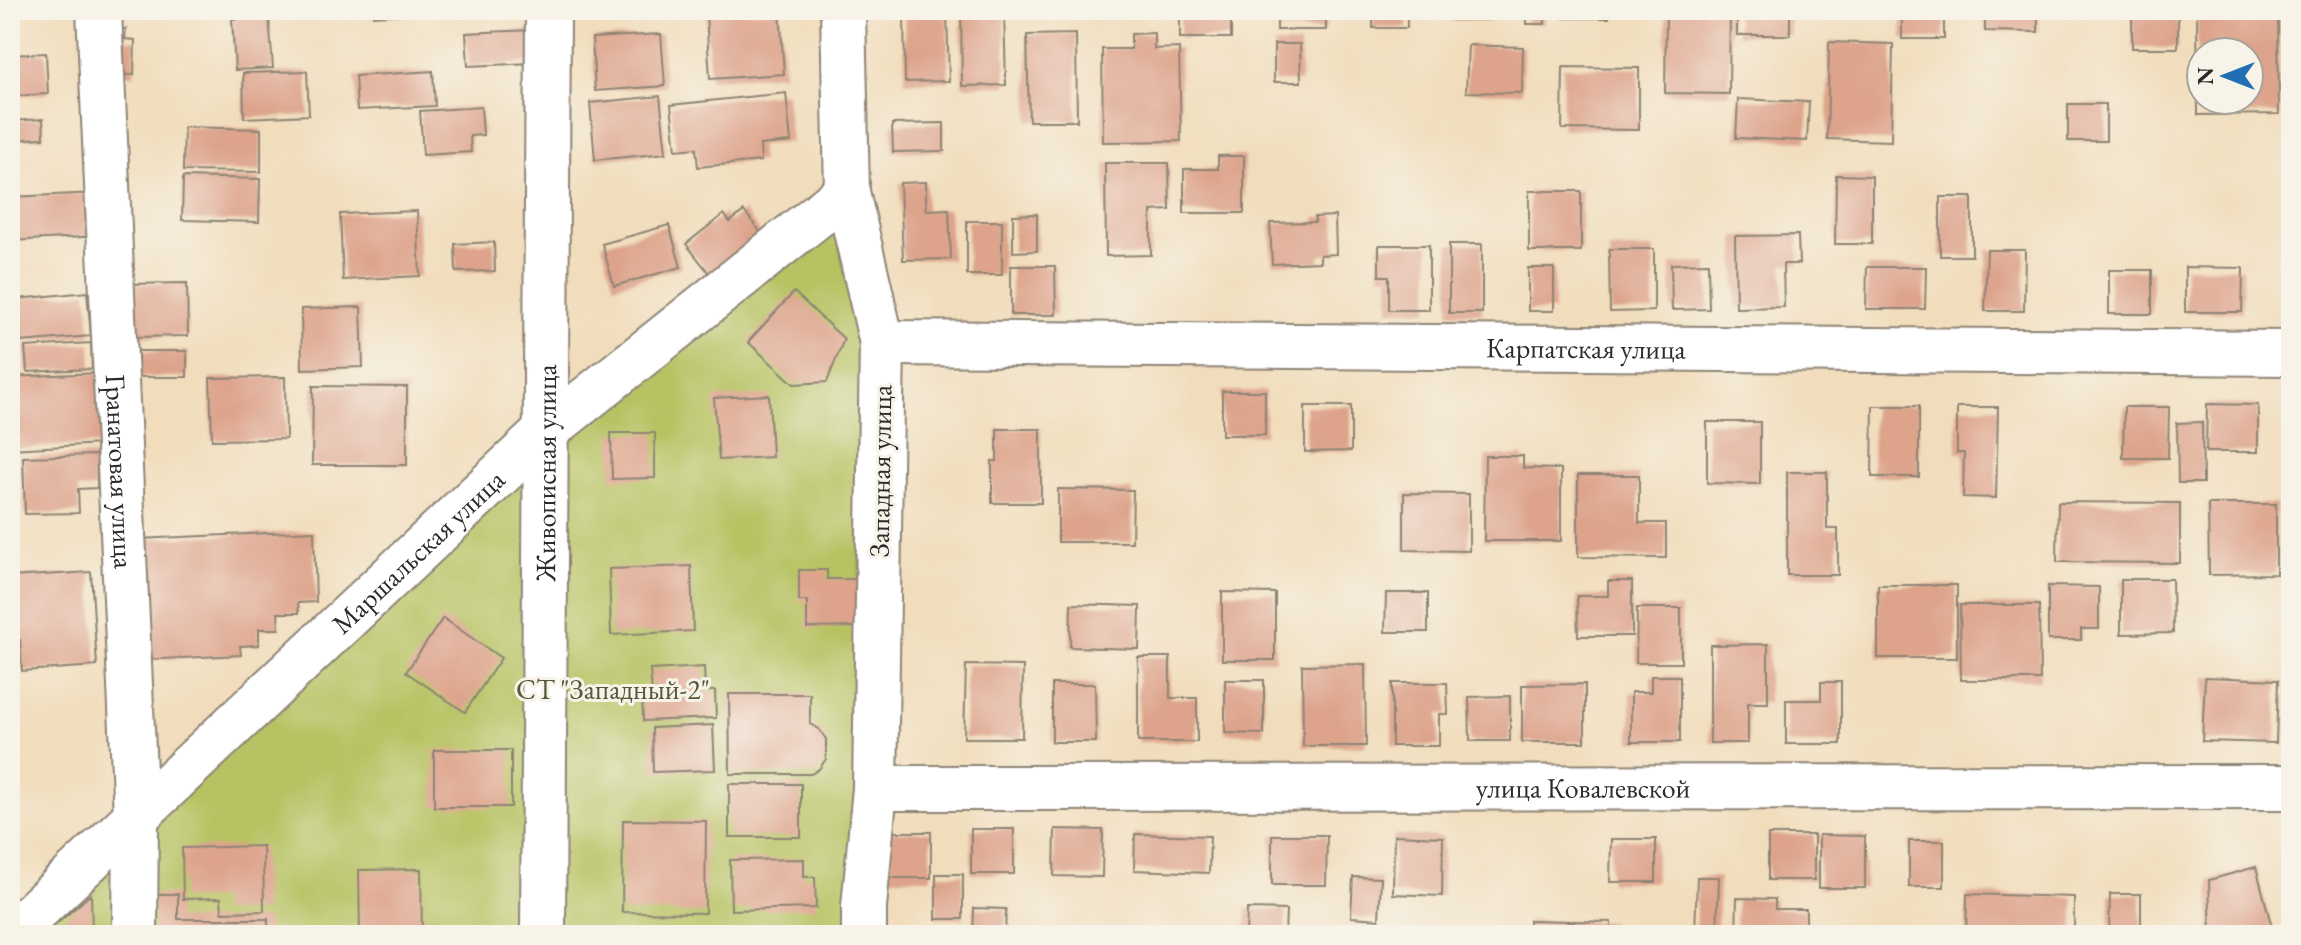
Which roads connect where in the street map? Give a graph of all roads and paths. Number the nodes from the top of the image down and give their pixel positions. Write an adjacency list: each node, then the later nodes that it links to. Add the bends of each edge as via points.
1 (99, 10): 10 (street, Гранатовая улица)
2 (548, 10): 7 (street, Живописная улица)
3 (843, 10): 4 (street, Западная улица)
4 (847, 192): 5 (street, Западная улица); 7 (street, Маршальская улица)
5 (882, 343): 6 (street, Карпатская улица); 9 (street, Западная улица)
6 (2291, 353)
7 (545, 432): 10 (street, Маршальская улица); 13 (street, Живописная улица)
8 (2291, 787): 9 (street, улица Ковалевской)
9 (875, 788): 14 (street, Западная улица)
10 (136, 816): 11 (street, Маршальская улица); 12 (street, Гранатовая улица)
11 (10, 935)
12 (135, 935)
13 (543, 935)
14 (864, 935)

